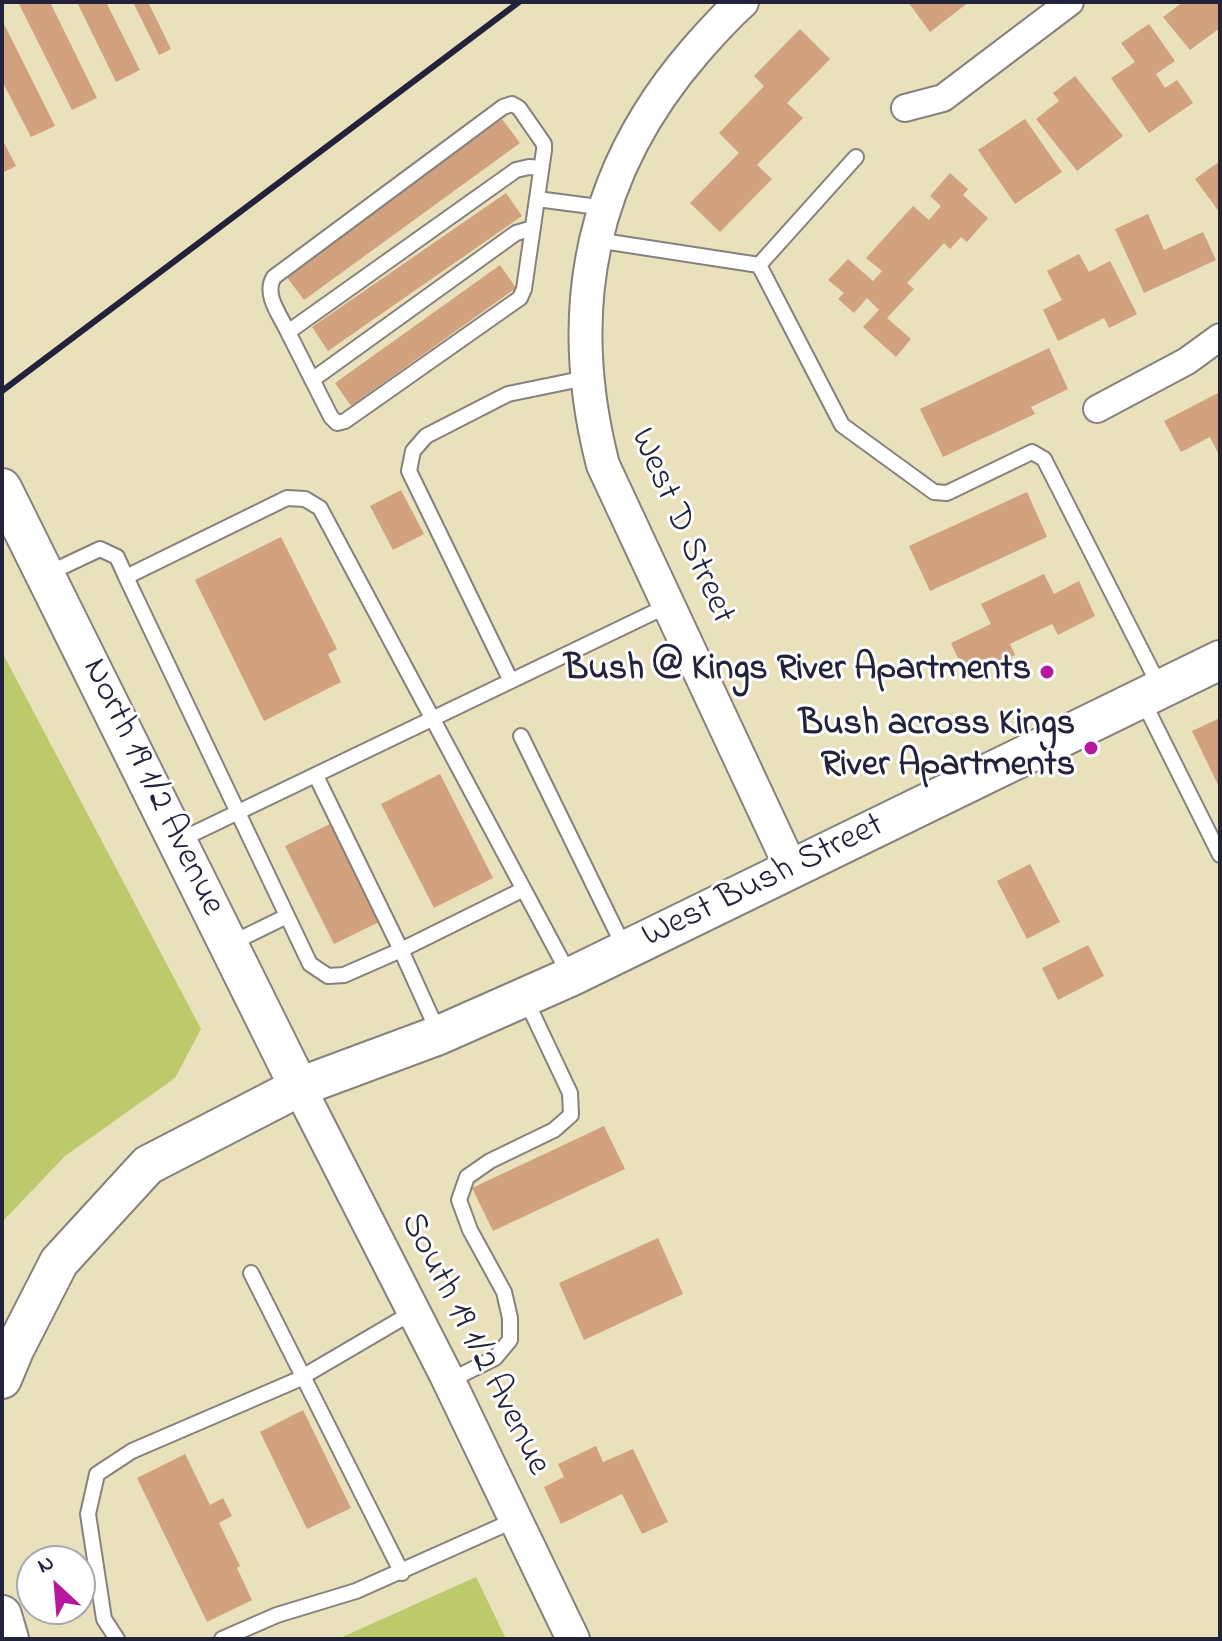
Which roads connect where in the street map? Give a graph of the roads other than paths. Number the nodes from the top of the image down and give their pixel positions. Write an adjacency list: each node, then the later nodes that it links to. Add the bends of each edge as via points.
1 (742, 2): 7 (street, West D Street, via 668,82 640,124)
2 (1070, 2): 3 (street, via 943,98)
3 (905, 108)
4 (856, 157): 10 (lane)
5 (541, 168): 6 (lane); 11 (lane, via 516,170); 11 (lane, via 540,137 519,108 503,107 274,277 269,294)
6 (537, 199): 7 (lane); 8 (lane)
7 (606, 208): 9 (street, West D Street)
8 (533, 228): 14 (lane, via 516,233); 14 (lane, via 520,298 345,421 337,423 331,417)
9 (595, 240): 10 (lane); 13 (street, West D Street, via 584,331)
10 (759, 265): 22 (lane, via 842,425 934,492 947,493 1032,452 1044,459)
11 (288, 332): 14 (lane)
12 (1220, 337): 15 (street, via 1187,361)
13 (586, 378): 19 (street, West D Street, via 603,465); 21 (lane, via 508,394 426,436 413,451 409,471)
14 (312, 380)
15 (1097, 409)
16 (2, 488): 17 (main road, North 19 1/2 Avenue)
17 (45, 575): 18 (lane, via 100,549 117,557); 27 (main road, North 19 1/2 Avenue)
18 (126, 577): 23 (lane, via 287,498 305,499 320,508); 26 (lane)
19 (669, 605): 21 (lane); 29 (street, West D Street)
20 (1220, 660): 22 (main road, West Bush Street)
21 (511, 681): 23 (lane)
22 (1152, 694): 28 (lane); 29 (main road, West Bush Street)
23 (433, 718): 25 (lane); 30 (lane)
24 (521, 736): 33 (lane)
25 (316, 776): 26 (lane); 34 (lane)
26 (238, 813): 27 (lane); 31 (lane)
27 (177, 841): 32 (main road, North 19 1/2 Avenue)
28 (1220, 855)
29 (792, 870): 33 (main road, West Bush Street)
30 (522, 890): 34 (lane); 35 (lane)
31 (287, 916): 32 (lane); 34 (lane, via 310,964 328,976 344,975)
32 (228, 945): 38 (main road, North 19 1/2 Avenue)
33 (626, 949): 35 (main road, West Bush Street)
34 (401, 950): 37 (lane)
35 (570, 977): 36 (main road, West Bush Street)
36 (524, 996): 37 (main road, West Bush Street); 43 (lane, via 570,1093 571,1115 554,1130 467,1177 459,1200 504,1292 510,1340 495,1358)
37 (439, 1035): 38 (main road, West Bush Street)
38 (299, 1087): 40 (street, South 19 1/2 Avenue); 42 (main road, West Bush Street, via 148,1165 59,1262)
39 (251, 1273): 41 (lane)
40 (413, 1312): 41 (lane); 43 (street, South 19 1/2 Avenue)
41 (301, 1376): 45 (lane); 48 (lane, via 132,1451 97,1474 88,1514 104,1619)
42 (2, 1379)
43 (449, 1381): 44 (street, South 19 1/2 Avenue)
44 (515, 1520): 45 (lane); 50 (street, South 19 1/2 Avenue)
45 (402, 1573): 49 (lane)
46 (2, 1615): 47 (main road)
47 (9, 1639)
48 (117, 1639)
49 (222, 1639)
50 (573, 1639)

